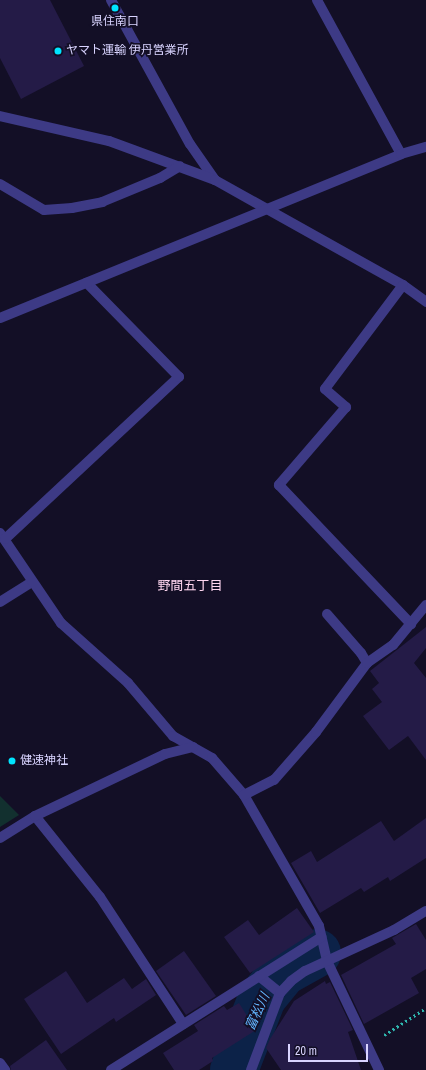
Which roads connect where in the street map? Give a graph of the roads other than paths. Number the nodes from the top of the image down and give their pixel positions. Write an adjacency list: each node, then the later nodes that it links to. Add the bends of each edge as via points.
1 (111, 0): 7 (street, via 190,144)
2 (317, 0): 5 (street)
3 (0, 116): 6 (street, via 109,141)
4 (426, 147): 5 (street)
5 (402, 154): 9 (street)
6 (180, 166): 7 (street); 8 (street, via 160,178 102,202 72,208 44,210)
7 (215, 180): 9 (street)
8 (0, 184)
9 (266, 209): 10 (street); 11 (street)
10 (87, 283): 13 (street); 14 (street, via 179,377)
11 (402, 285): 12 (street); 19 (street, via 325,389 346,407 279,484)
12 (426, 302)
13 (0, 318)
14 (2, 536): 15 (street)
15 (32, 582): 16 (street); 21 (street, via 61,623 128,683 173,736)
16 (0, 602)
17 (426, 605): 19 (street)
18 (327, 614): 20 (street)
19 (411, 624): 20 (street, via 393,645)
20 (367, 663): 22 (street, via 316,732 274,780)
21 (192, 747): 22 (street, via 212,758); 23 (street, via 165,754)
22 (244, 796): 26 (street, via 319,926)
23 (35, 816): 24 (street); 30 (street, via 100,897)
24 (0, 838)
25 (425, 913): 27 (street)
26 (321, 937): 27 (street); 28 (street)
27 (327, 961): 29 (street, via 305,971); 35 (street)
28 (263, 979): 29 (street); 30 (street)
29 (278, 990): 34 (street)
30 (183, 1024): 33 (street)
31 (0, 1063): 32 (street)
32 (5, 1070)
33 (111, 1070)
34 (251, 1070)
35 (378, 1070)

